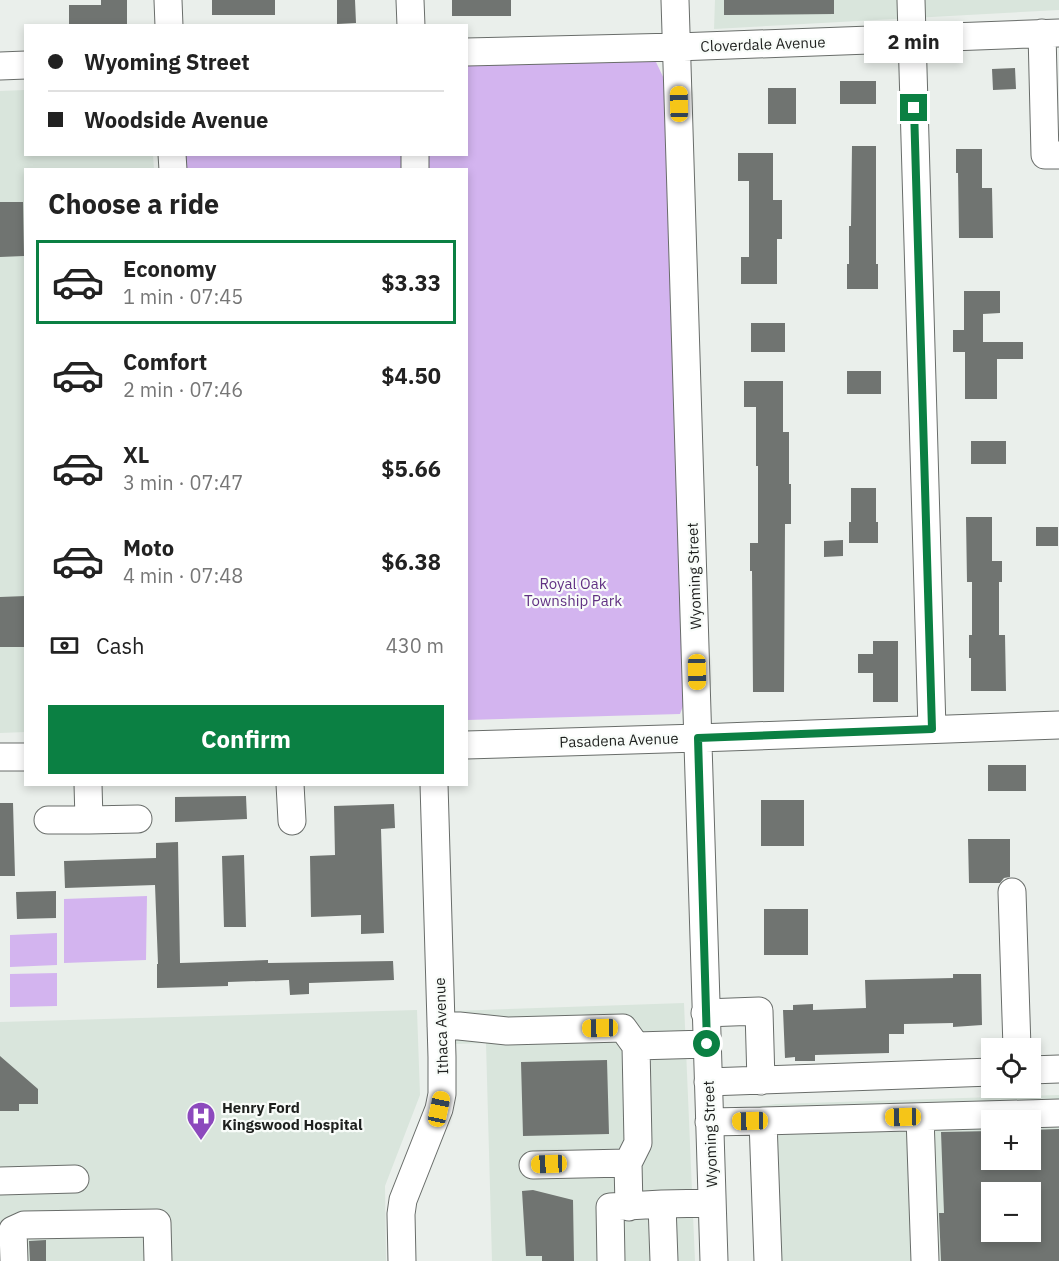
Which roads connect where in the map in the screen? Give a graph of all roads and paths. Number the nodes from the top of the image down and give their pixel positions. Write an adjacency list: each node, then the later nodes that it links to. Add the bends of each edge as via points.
1 (168, 0): 5 (street)
2 (410, 0): 6 (street)
3 (675, 0): 9 (street, Wyoming Street)
4 (911, 0): 8 (street)
5 (169, 24)
6 (411, 24)
7 (1050, 33): 8 (street, Cloverdale Avenue); 13 (street)
8 (912, 38): 9 (street, Cloverdale Avenue); 16 (street)
9 (677, 47): 10 (street, Cloverdale Avenue); 17 (street, Wyoming Street)
10 (468, 52)
11 (24, 65): 12 (street)
12 (0, 66)
13 (1051, 71): 14 (street, via 1045,155)
14 (1059, 154)
15 (1059, 725): 16 (street, Pasadena Avenue)
16 (932, 729): 17 (street, Pasadena Avenue)
17 (698, 738): 18 (street, Pasadena Avenue); 29 (street, Wyoming Street)
18 (468, 745)
19 (0, 757): 20 (street)
20 (24, 757)
21 (88, 786): 26 (street)
22 (290, 786): 27 (street)
23 (434, 786): 30 (street, Ithaca Avenue)
24 (138, 819): 26 (street)
25 (48, 820): 26 (street)
26 (89, 820)
27 (292, 821)
28 (1012, 892): 31 (street)
29 (705, 1013): 32 (street, Wyoming Street); 37 (street, via 759,1011)
30 (441, 1026): 33 (street, via 507,1030 623,1028); 52 (street, Ithaca Avenue, via 442,1094 404,1200)
31 (1017, 1038)
32 (707, 1044): 33 (street); 38 (street, Wyoming Street)
33 (636, 1046): 43 (street, via 638,1143)
34 (1059, 1069): 35 (street)
35 (1041, 1070)
36 (981, 1072): 37 (street)
37 (761, 1081): 38 (street)
38 (708, 1083): 42 (street, Wyoming Street)
39 (1059, 1113): 40 (street)
40 (920, 1117): 41 (street); 57 (street)
41 (763, 1121): 42 (street); 56 (street)
42 (709, 1122): 47 (street, Wyoming Street)
43 (627, 1163): 44 (street); 49 (street)
44 (533, 1165)
45 (75, 1179): 46 (street)
46 (0, 1181)
47 (712, 1203): 48 (street); 55 (street, Wyoming Street)
48 (662, 1204): 49 (street); 54 (street)
49 (629, 1206): 53 (street, via 610,1207)
50 (14, 1261): 51 (street, via 13,1230 24,1225 157,1223)
51 (158, 1261)
52 (402, 1261)
53 (611, 1261)
54 (664, 1261)
55 (714, 1261)
56 (768, 1261)
57 (925, 1261)

